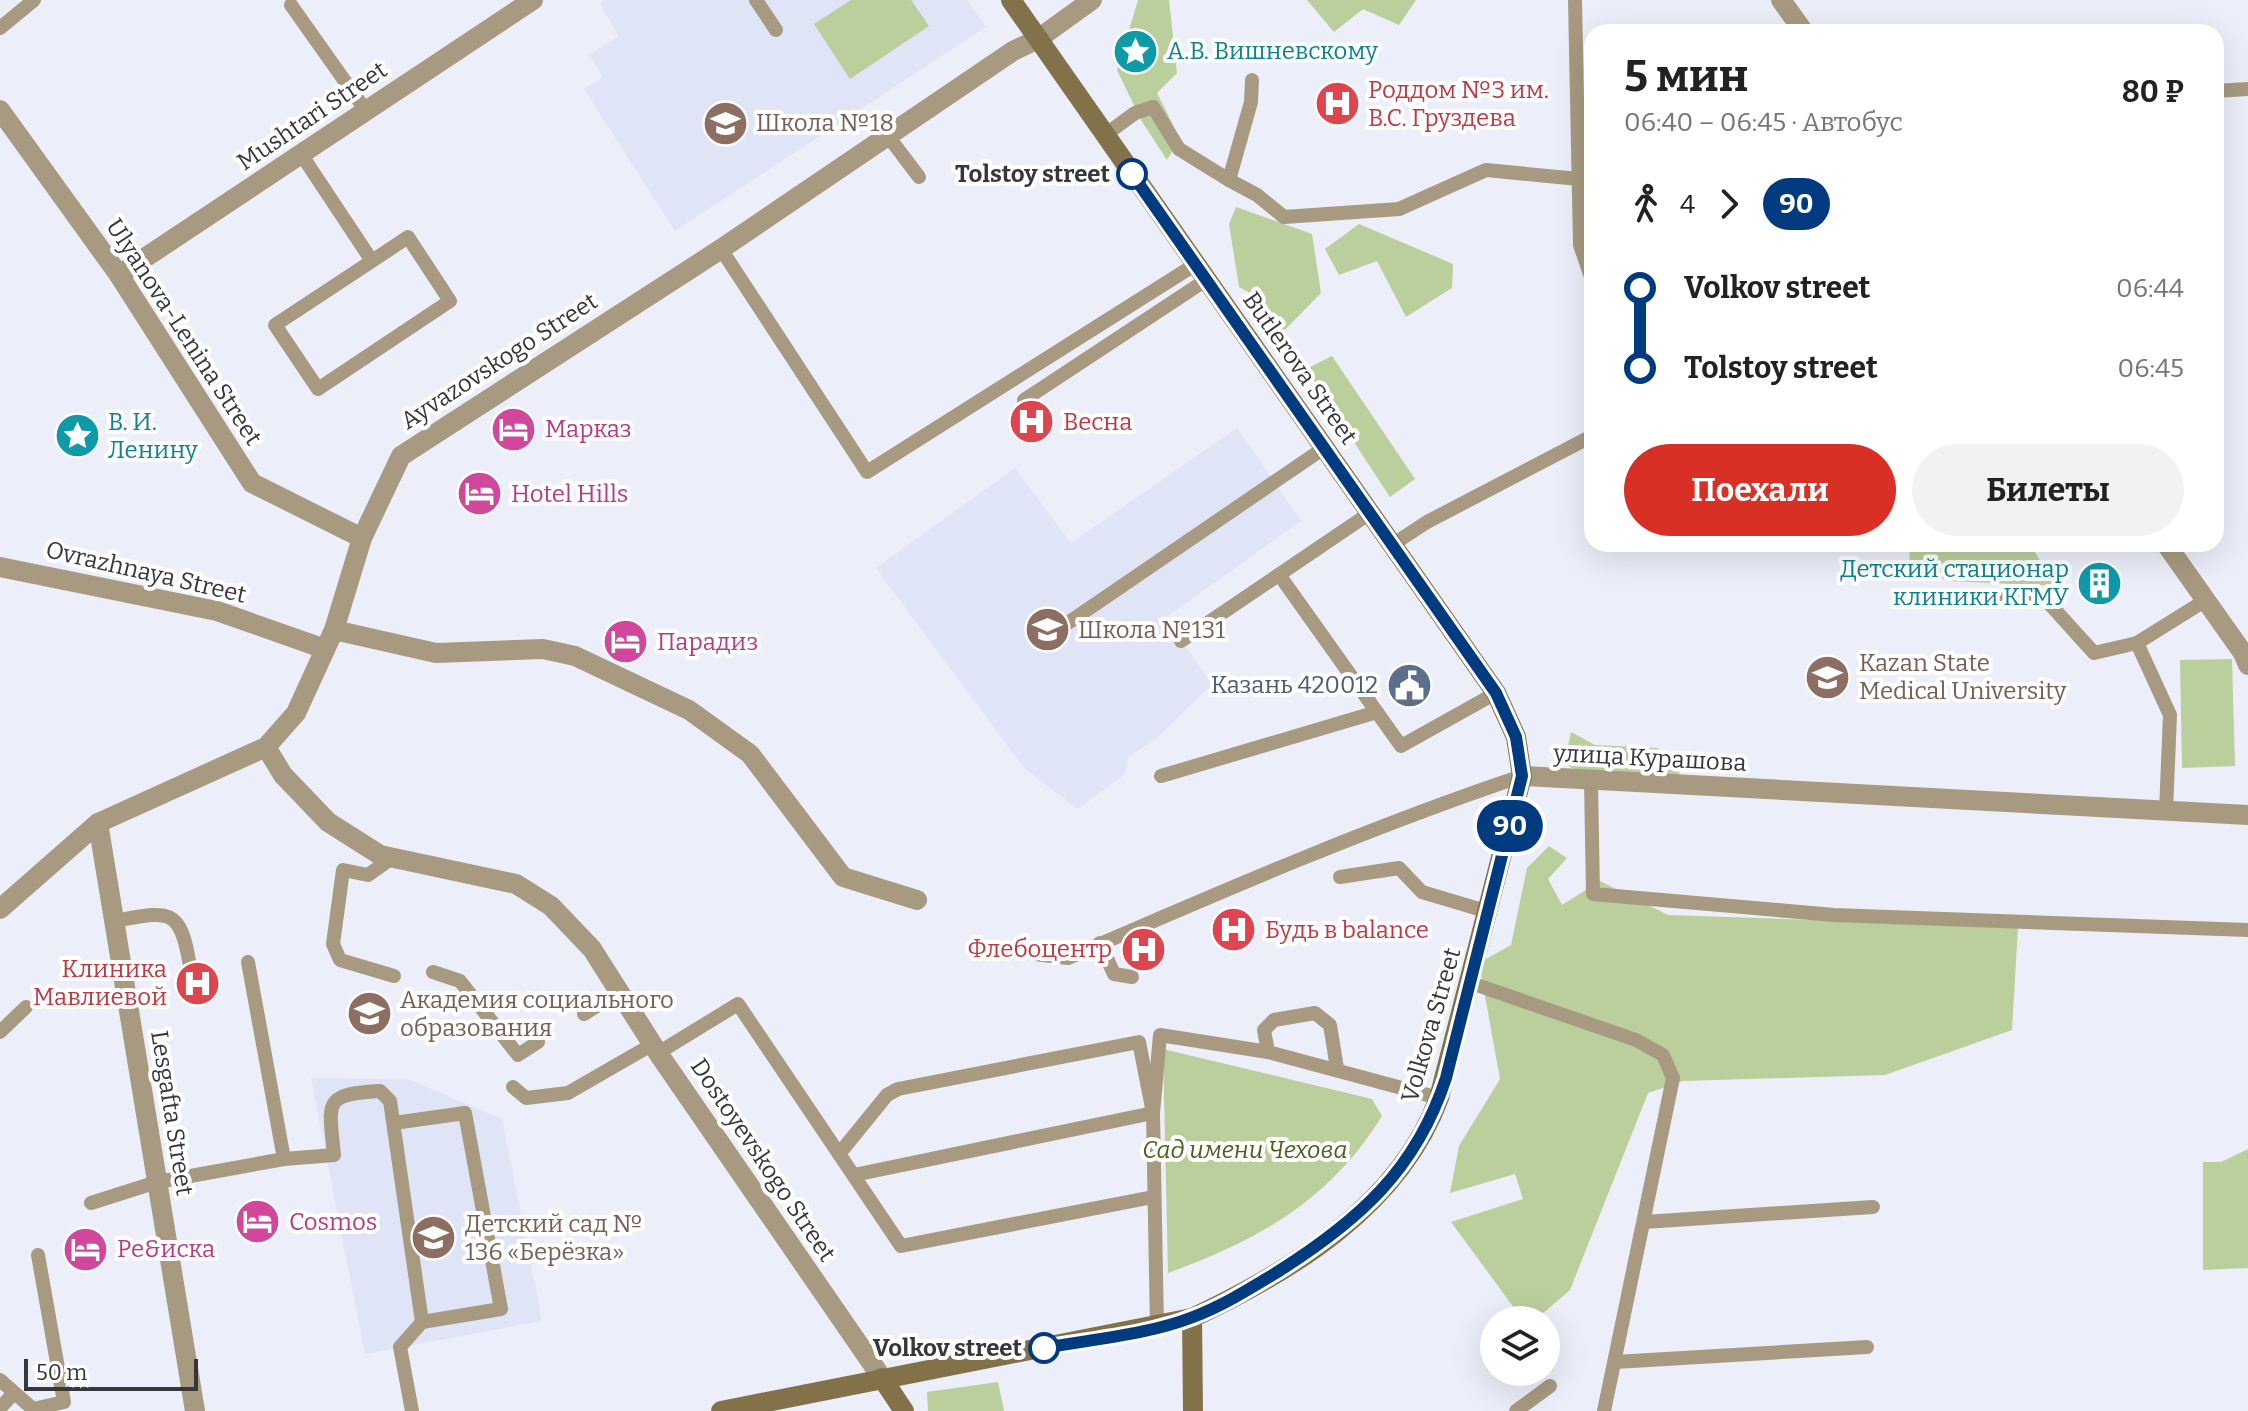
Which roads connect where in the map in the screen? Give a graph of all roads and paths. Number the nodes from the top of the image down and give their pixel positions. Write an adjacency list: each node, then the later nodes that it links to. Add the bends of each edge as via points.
1 (34, 0): 10 (lane)
2 (533, 0): 17 (street, Mushtari Street)
3 (756, 0): 11 (lane)
4 (1011, 0): 12 (main road, Butlerova Street)
5 (1092, 0): 12 (street, Ayvazovskogo Street)
6 (1575, 0): 22 (lane)
7 (1781, 0): 9 (street)
8 (291, 5): 17 (lane)
9 (1798, 24)
10 (0, 28)
11 (776, 30)
12 (1038, 39): 18 (main road, Butlerova Street); 19 (street, Ayvazovskogo Street)
13 (1252, 80): 23 (lane)
14 (2248, 89): 15 (lane)
15 (2224, 90)
16 (0, 110): 28 (street, Ulyanova-Lenina Street)
17 (366, 111): 20 (street, Mushtari Street)
18 (1105, 135): 23 (lane, via 1153,107 1179,149); 27 (main road, Butlerova Street)
19 (888, 136): 21 (lane); 24 (street, Ayvazovskogo Street)
20 (301, 154): 26 (lane); 28 (street, Mushtari Street)
21 (919, 177)
22 (1579, 179): 23 (lane, via 1486,170 1399,209 1284,217); 25 (lane)
23 (1229, 180)
24 (721, 249): 27 (lane, via 867,472); 33 (street, Ayvazovskogo Street, via 401,456)
25 (1584, 257)
26 (372, 261): 26 (lane, via 408,237 450,301 318,389 275,325)
27 (1201, 272): 29 (lane); 31 (main road, Butlerova Street)
28 (119, 275): 33 (street, Ulyanova-Lenina Street, via 252,483)
29 (1024, 400)
30 (1584, 440): 34 (lane)
31 (1324, 448): 32 (main road, Butlerova Street); 42 (lane)
32 (1370, 513): 34 (main road, Butlerova Street); 37 (lane)
33 (362, 538): 40 (street, Ayvazovskogo Street)
34 (1392, 545): 45 (main road, Butlerova Street)
35 (2172, 552): 39 (street)
36 (0, 567): 40 (street, Ovrazhnaya Street)
37 (1280, 576): 41 (lane); 46 (lane)
38 (1966, 596): 43 (lane, via 2047,601 2094,653)
39 (2206, 600): 43 (lane); 44 (street)
40 (329, 639): 47 (street, Ayvazovskogo Street, via 296,713); 56 (street, Ovrazhnaya Street, via 436,653 543,649 575,656 689,710 750,754 843,877)
41 (1181, 641)
42 (1040, 642)
43 (2137, 643): 51 (lane, via 2170,715)
44 (2248, 665)
45 (1496, 693): 46 (lane, via 1401,746); 49 (main road, Butlerova Street, via 1516,737)
46 (1377, 712): 48 (lane)
47 (266, 747): 53 (street, Ayvazovskogo Street); 54 (street, Dostoyevskogo Street, via 283,775 328,822)
48 (1161, 776)
49 (1522, 776): 50 (street, улица Курашова); 58 (main road, Volkova Street); 61 (lane, улица Курашова, via 1429,807)
50 (1591, 781): 51 (street, улица Курашова); 60 (lane, via 1593,894 1834,915)
51 (2166, 811): 52 (street, улица Курашова)
52 (2248, 815)
53 (98, 823): 57 (street, Ayvazovskogo Street); 59 (street, Lesgafta Street)
54 (392, 858): 66 (lane, via 368,875 343,870 333,944 340,960); 69 (street, Dostoyevskogo Street, via 516,884 551,906 592,949)
55 (1340, 877): 58 (lane, via 1399,868 1422,892)
56 (917, 900)
57 (0, 909)
58 (1489, 912): 68 (main road, Volkova Street)
59 (115, 921): 63 (lane, via 169,917 184,931); 84 (street, Lesgafta Street)
60 (2248, 930)
61 (1100, 943): 62 (lane, улица Курашова, via 1068,958); 67 (lane, via 1114,974)
62 (1035, 954)
63 (189, 961)
64 (248, 962): 82 (lane)
65 (433, 972): 73 (lane, via 460,981 518,1055)
66 (394, 976)
67 (1132, 977)
68 (1471, 983): 78 (main road, Volkova Street); 88 (lane, via 1636,1040 1663,1055 1673,1078)
69 (619, 992): 71 (lane); 74 (street, Dostoyevskogo Street)
70 (26, 1007): 72 (lane)
71 (584, 1014)
72 (0, 1032)
73 (538, 1042)
74 (655, 1048): 77 (lane, via 568,1093 526,1098); 81 (lane, via 738,1004); 95 (street, Dostoyevskogo Street)
75 (1268, 1052): 76 (lane); 76 (lane, via 1264,1030 1274,1020 1315,1013 1330,1025); 79 (lane, via 1160,1035)
76 (1337, 1068): 78 (lane)
77 (513, 1087)
78 (1439, 1098): 90 (main road, Volkova Street, via 1404,1165 1367,1207 1252,1288)
79 (1153, 1113): 81 (lane, via 1139,1042 898,1089 887,1095); 83 (lane); 85 (lane)
80 (394, 1123): 82 (lane, via 390,1101 380,1091 345,1093 330,1114 334,1155); 91 (lane); 91 (lane, via 465,1113 501,1309)
81 (839, 1154): 83 (lane)
82 (284, 1159): 84 (lane)
83 (854, 1175): 85 (lane, via 901,1246)
84 (157, 1182): 86 (lane); 100 (street, Lesgafta Street)
85 (1153, 1197): 92 (lane)
86 (91, 1203)
87 (1873, 1207): 88 (lane)
88 (1644, 1222): 94 (lane)
89 (38, 1255): 98 (lane, via 64,1402 33,1409)
90 (1192, 1318): 92 (main road, Volkova Street); 104 (main road)
91 (422, 1322): 101 (lane, via 400,1347)
92 (1157, 1327): 95 (main road, Volkova Street)
93 (1867, 1347): 94 (lane)
94 (1615, 1362): 106 (lane)
95 (882, 1378): 102 (main road, Volkova Street); 103 (main road, Dostoyevskogo Street)
96 (0, 1380): 98 (lane)
97 (1550, 1386): 105 (lane)
98 (13, 1394): 99 (lane)
99 (0, 1408)
100 (195, 1411)
101 (412, 1411)
102 (721, 1411)
103 (904, 1411)
104 (1193, 1411)
105 (1516, 1411)
106 (1604, 1411)

